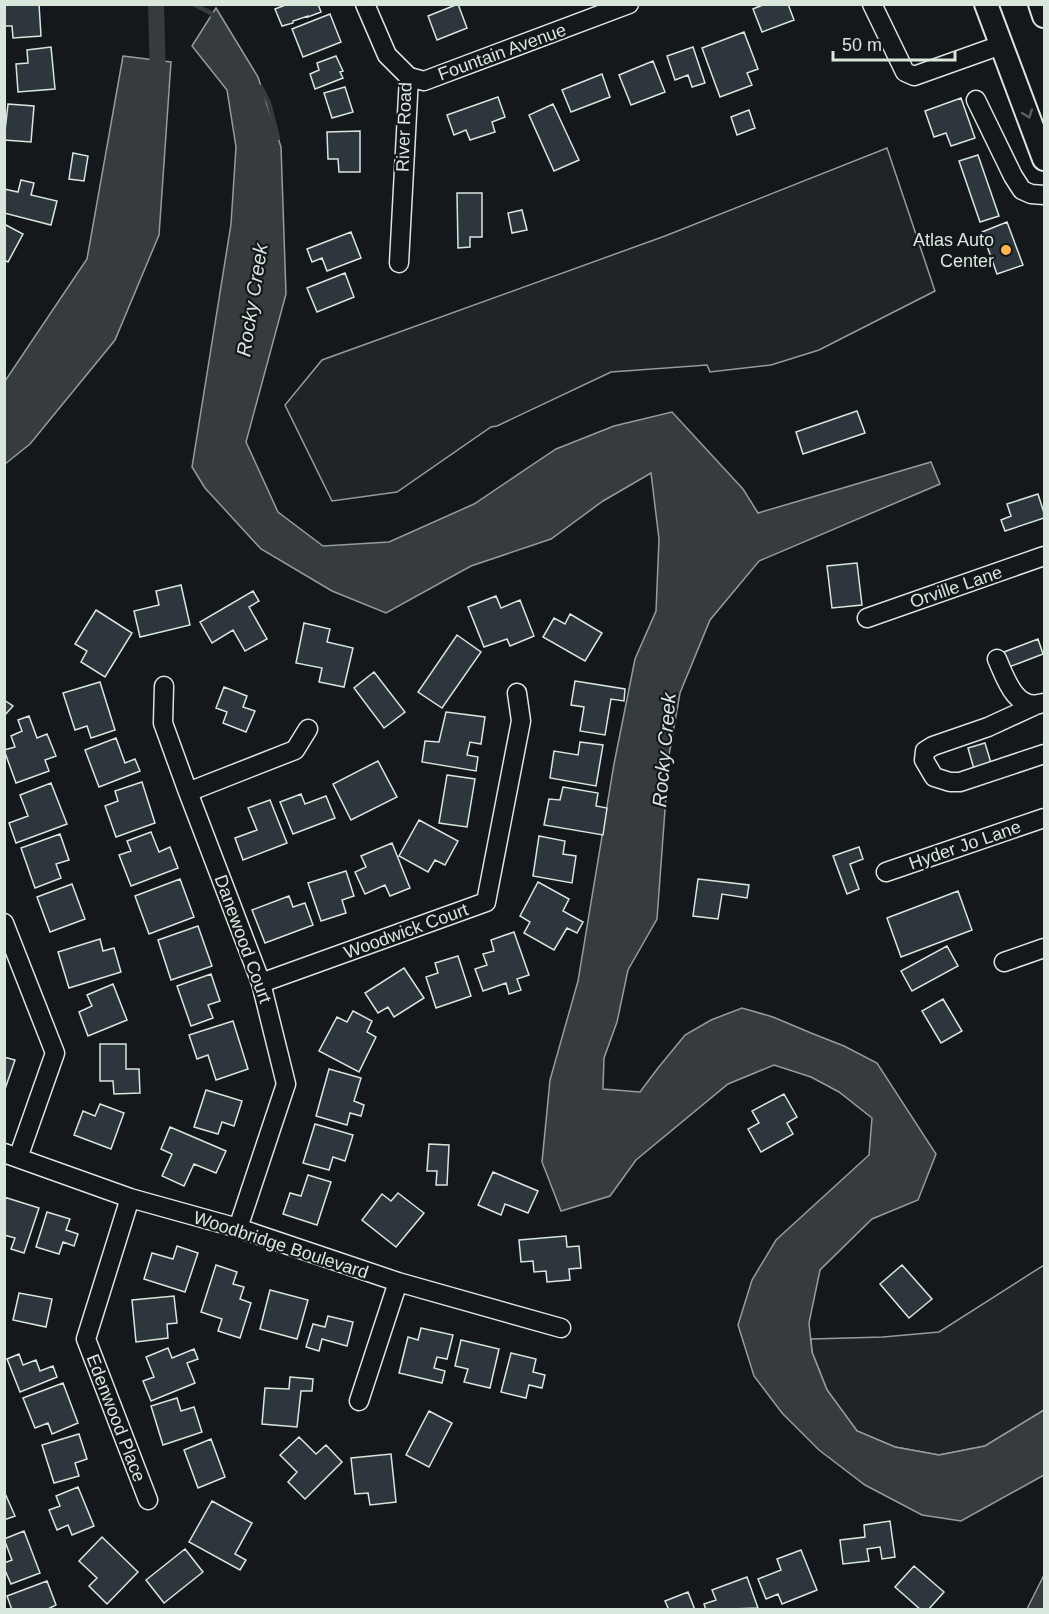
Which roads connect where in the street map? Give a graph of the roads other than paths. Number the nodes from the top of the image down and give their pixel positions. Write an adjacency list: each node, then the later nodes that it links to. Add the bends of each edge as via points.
1 (365, 4): 8 (street, River Road, via 387,55)
2 (629, 4): 8 (street, Fountain Avenue, via 424,81)
3 (872, 4): 7 (street, via 905,72 914,76)
4 (986, 4): 7 (main road)
5 (1041, 4): 6 (main road)
6 (1044, 16)
7 (1001, 45): 10 (main road, one-way to 10)
8 (409, 77): 12 (street, River Road)
9 (976, 100): 11 (street, via 1022,190)
10 (1044, 159)
11 (1044, 195)
12 (399, 263)
13 (1044, 556): 14 (street, Orville Lane)
14 (867, 618)
15 (997, 659): 18 (street, via 1011,690 1025,702)
16 (164, 686): 21 (street, Danewood Court, via 164,723)
17 (517, 693): 27 (street, Woodwick Court, via 521,721 486,902)
18 (1041, 703): 20 (street, via 933,746 925,752 924,760 934,777 960,782)
19 (308, 729): 21 (street, via 295,750)
20 (1044, 753)
21 (188, 792): 27 (street, Danewood Court)
22 (1044, 818): 23 (street, Hyder Jo Lane)
23 (886, 872)
24 (4, 923): 28 (street, via 55,1053)
25 (1044, 948): 26 (street)
26 (1004, 962)
27 (261, 983): 30 (street, Danewood Court, via 286,1084)
28 (11, 1156): 29 (street, Woodbridge Boulevard)
29 (130, 1198): 30 (street, Woodbridge Boulevard); 34 (street, Edenwood Place, via 86,1339)
30 (238, 1228): 31 (street, Woodbridge Boulevard)
31 (398, 1282): 32 (street, Woodbridge Boulevard); 33 (street)
32 (561, 1328)
33 (359, 1401)
34 (148, 1500)

